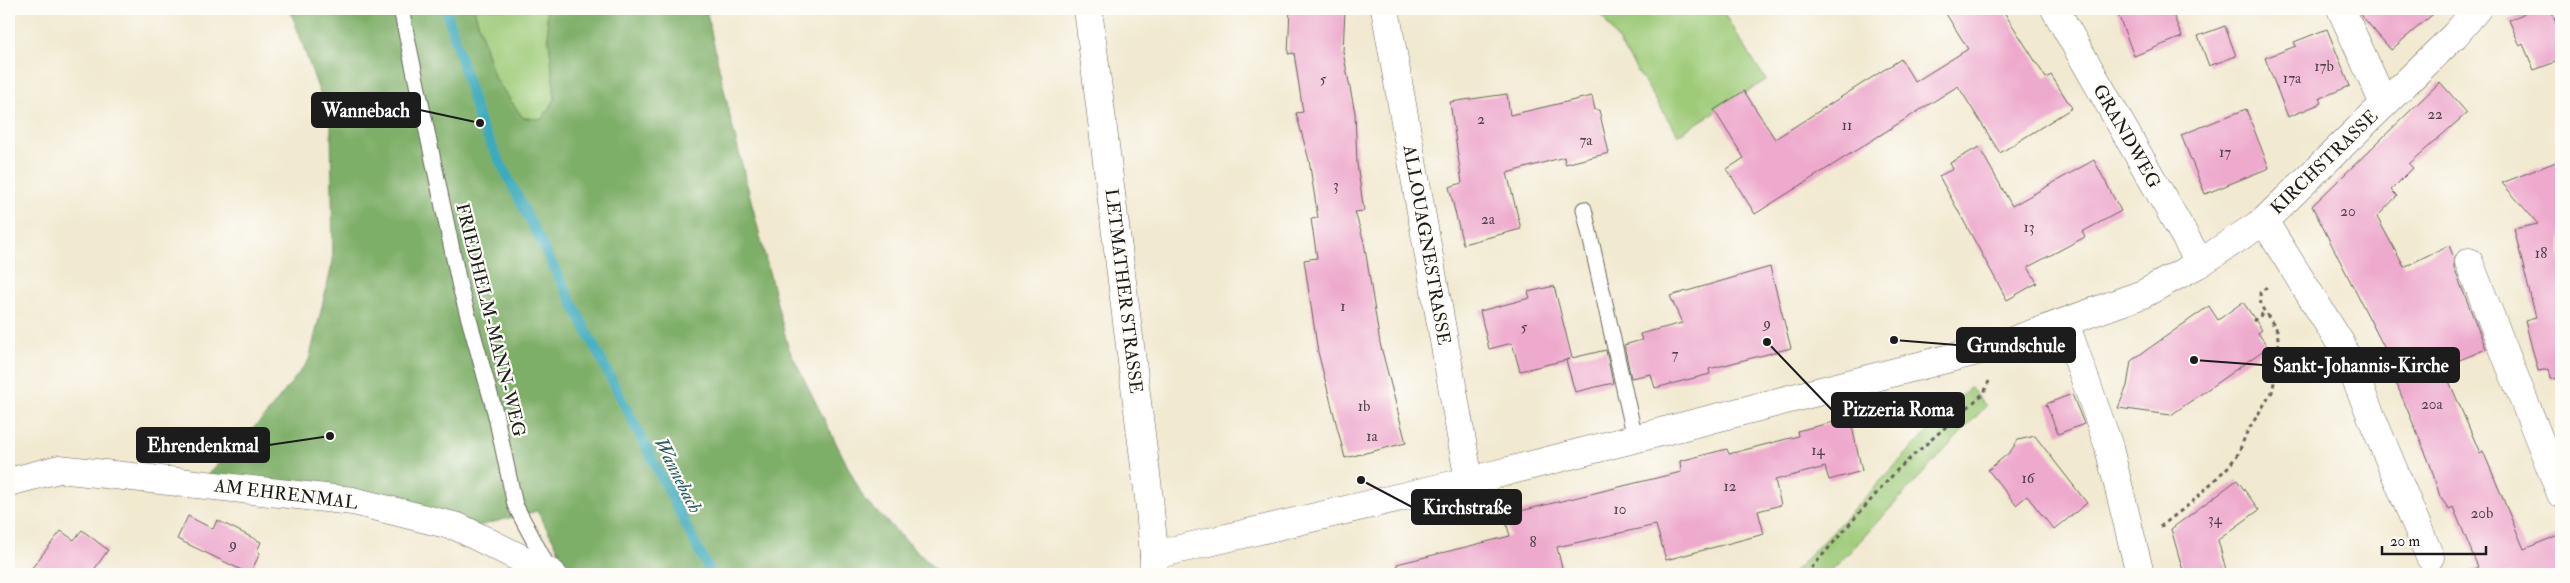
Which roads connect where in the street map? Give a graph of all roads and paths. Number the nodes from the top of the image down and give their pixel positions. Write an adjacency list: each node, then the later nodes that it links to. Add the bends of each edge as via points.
1 (402, 9): 24 (lane, FRIEDHELM-MANN-WEG, via 460,287 495,412 515,505)
2 (1088, 9): 23 (street, LETMATHER STRASSE, via 1129,326)
3 (1385, 9): 18 (street, ALLOUAGNESTRASSE)
4 (2054, 9): 11 (street, GRANDWEG)
5 (2341, 9): 7 (street, KIRCHSTRASSE)
6 (2477, 9): 7 (street, KIRCHSTRASSE)
7 (2384, 104): 9 (street, KIRCHSTRASSE)
8 (1584, 209): 17 (lane)
9 (2264, 221): 11 (street, KIRCHSTRASSE); 12 (street, KIRCHSTRASSE)
10 (2469, 262): 20 (street)
11 (2200, 263): 15 (street, KIRCHSTRASSE, via 2143,294)
12 (2291, 268): 13 (path, via 2260,293); 22 (street, KIRCHSTRASSE, via 2341,344)
13 (2265, 312): 14 (path); 21 (path, via 2277,330 2280,355 2277,376 2272,392 2247,432 2238,454 2191,503)
14 (2253, 321)
15 (2065, 323): 16 (street, KIRCHSTRASSE); 21 (street, via 2108,444)
16 (2001, 345): 17 (street, KIRCHSTRASSE); 25 (path, via 1984,393 1898,469)
17 (1635, 438): 18 (street, KIRCHSTRASSE)
18 (1469, 481): 23 (street, KIRCHSTRASSE)
19 (9, 482): 24 (street, AM EHRENMAL, via 59,469 353,501 458,527)
20 (2561, 494)
21 (2133, 545): 26 (street)
22 (2430, 556)
23 (1153, 565)
24 (552, 574)
25 (1806, 574)
26 (2140, 574)

